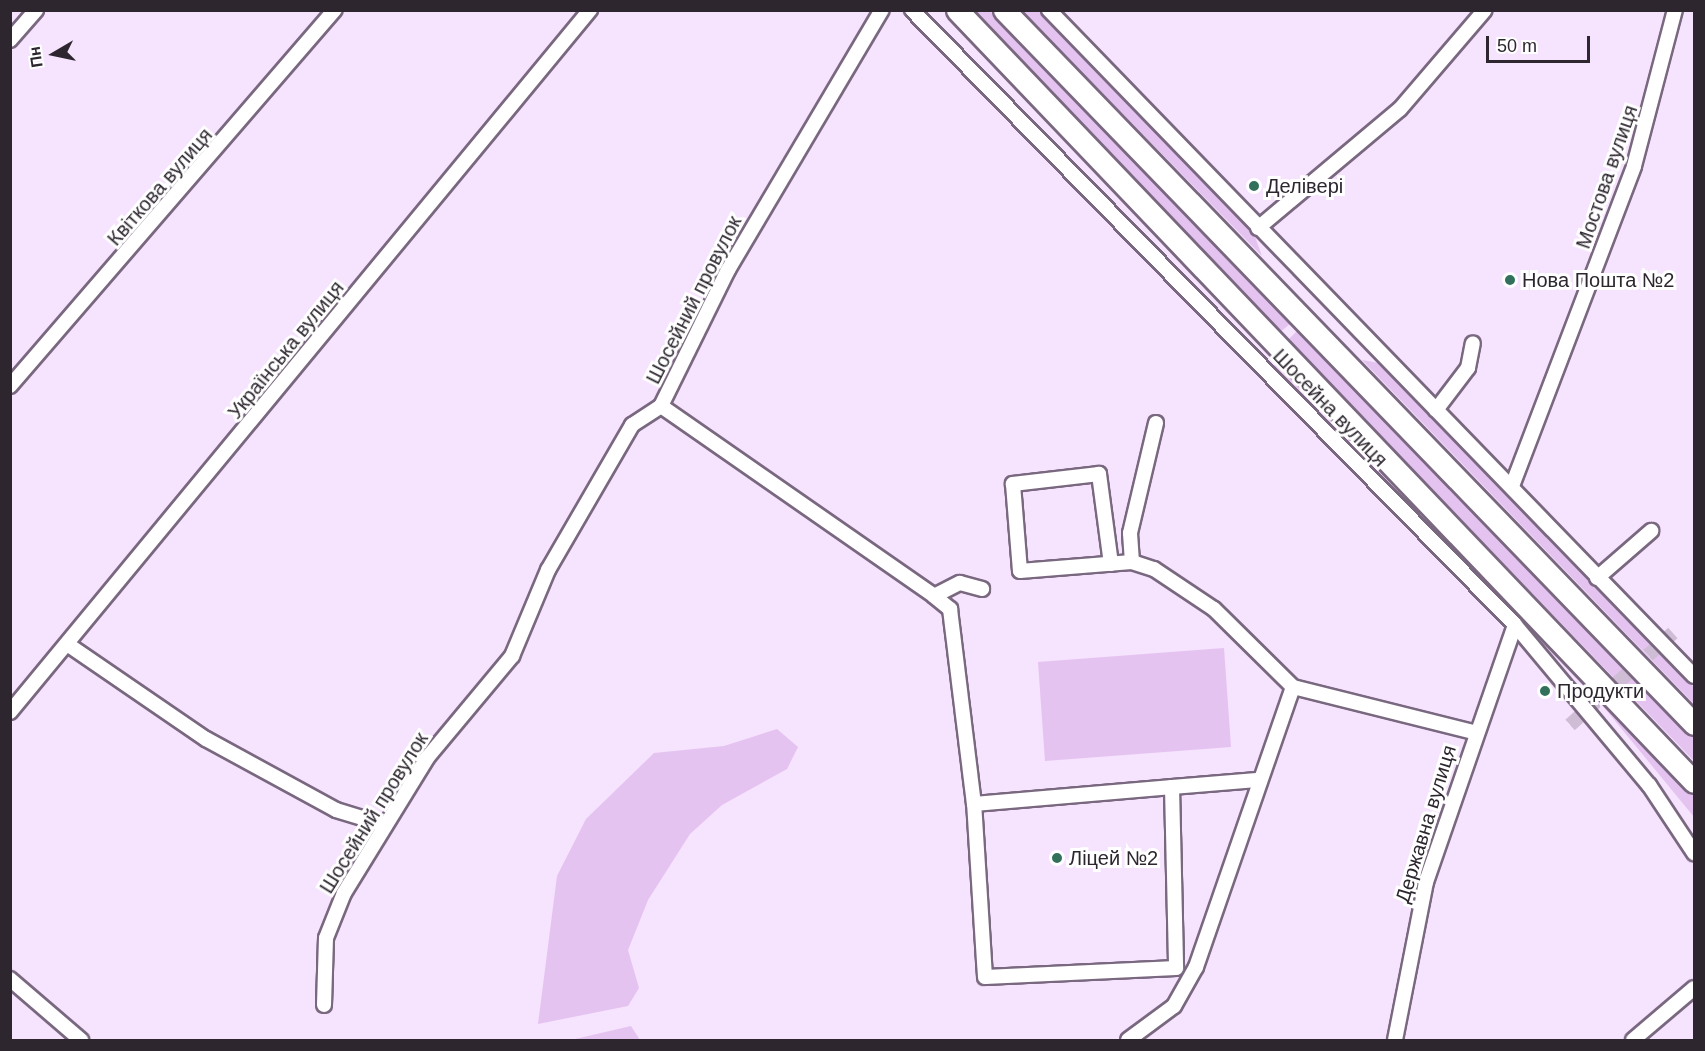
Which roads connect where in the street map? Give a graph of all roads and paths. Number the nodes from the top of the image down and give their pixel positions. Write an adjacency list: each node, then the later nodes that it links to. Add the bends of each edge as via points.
1 (36, 10): 11 (street)
2 (335, 10): 14 (street, Квіткова вулиця)
3 (590, 10): 26 (street, Українська вулиця)
4 (882, 10): 15 (street, Шосейний провулок, via 728,270)
5 (912, 10): 25 (street, Шосейна вулиця)
6 (957, 10): 33 (highway)
7 (1004, 10): 30 (highway)
8 (1049, 10): 12 (street)
9 (1485, 10): 12 (street, via 1400,109)
10 (1675, 10): 18 (street, Мостова вулиця, via 1634,166)
11 (10, 40)
12 (1258, 228): 16 (street)
13 (1473, 343): 16 (street, via 1468,368)
14 (10, 386)
15 (661, 406): 24 (street); 36 (street, Шосейний провулок, via 632,425 548,570 512,656 427,758)
16 (1436, 410): 18 (street)
17 (1155, 423): 20 (street, via 1130,533)
18 (1512, 486): 22 (street)
19 (1651, 531): 22 (street)
20 (1132, 562): 21 (street); 28 (street, via 1154,569 1214,609)
21 (1111, 564): 21 (street, via 1020,571 1013,484 1100,474)
22 (1597, 578): 27 (street)
23 (982, 589): 24 (street, via 960,583)
24 (934, 596): 35 (street, via 951,609)
25 (1515, 625): 31 (street, Державна вулиця); 37 (street, Шосейна вулиця, via 1649,785)
26 (70, 646): 29 (street, Українська вулиця); 36 (street, via 206,739 336,810)
27 (1695, 676)
28 (1293, 687): 31 (street); 32 (street)
29 (10, 712)
30 (1695, 724)
31 (1474, 732): 43 (street, Державна вулиця, via 1426,882)
32 (1257, 780): 34 (street); 42 (street, via 1196,967 1174,1006)
33 (1695, 782)
34 (1172, 786): 35 (street); 35 (street, via 1176,968 985,977)
35 (974, 804)
36 (385, 825): 40 (street, Шосейний провулок, via 344,892 326,938)
37 (1695, 854)
38 (10, 980): 41 (street)
39 (1695, 988): 44 (street)
40 (324, 1005)
41 (81, 1041)
42 (1128, 1041)
43 (1395, 1041)
44 (1633, 1041)

